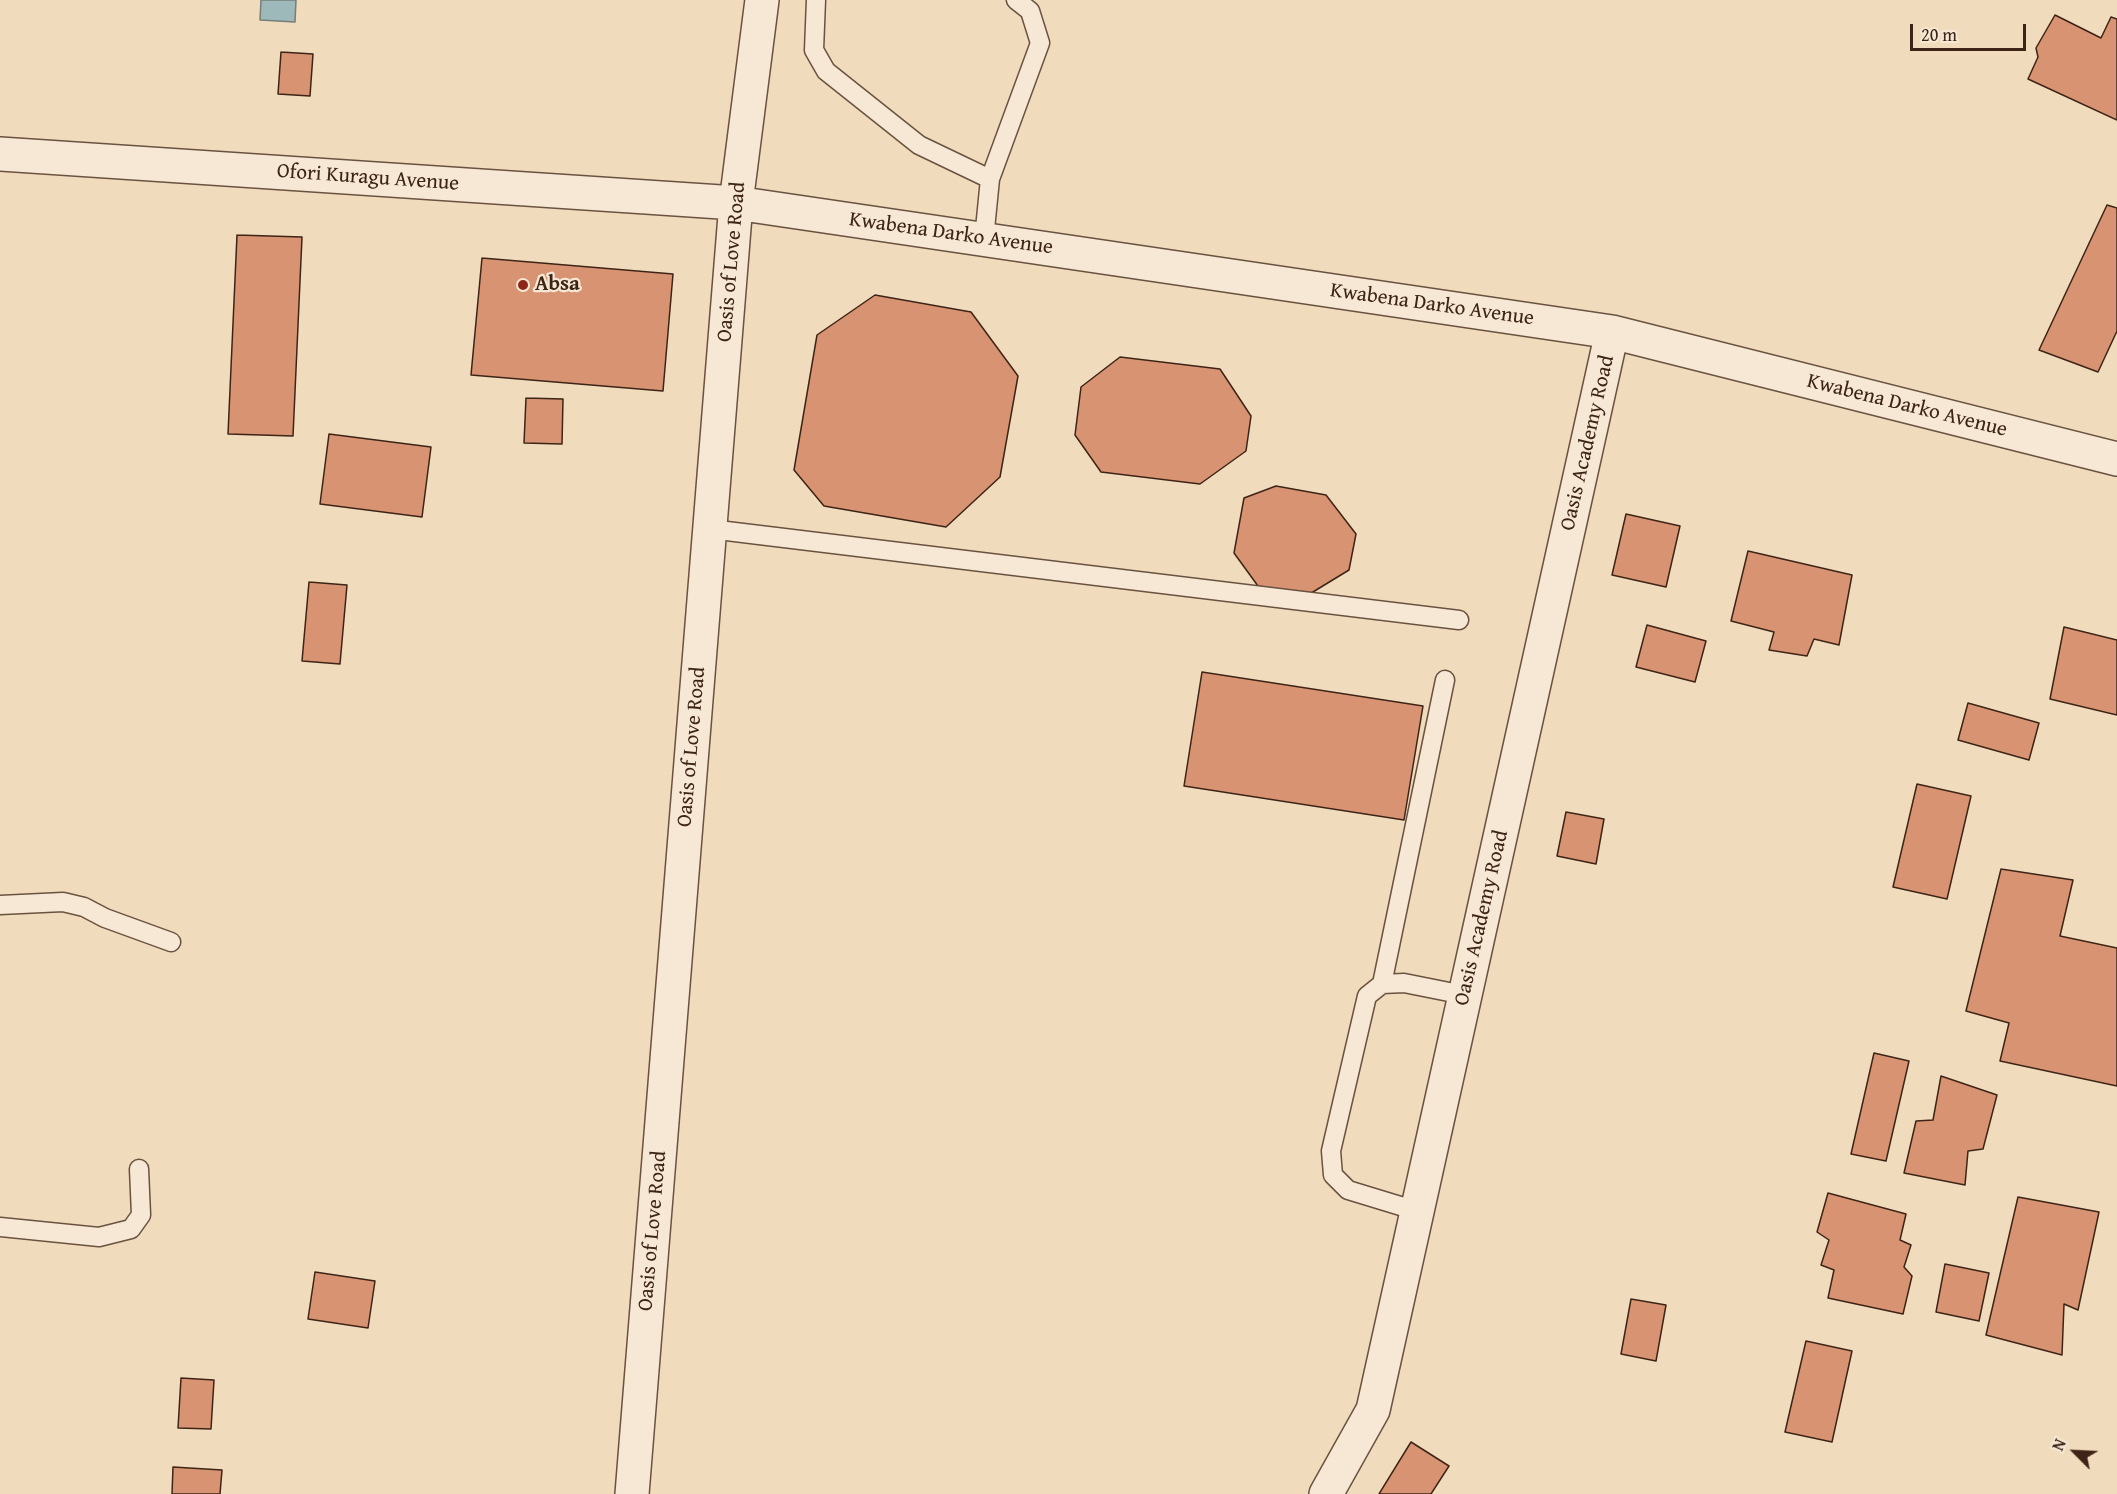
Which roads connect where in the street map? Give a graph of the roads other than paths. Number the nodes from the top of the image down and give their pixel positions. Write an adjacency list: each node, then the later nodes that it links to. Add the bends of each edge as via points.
1 (762, 0): 6 (street, Oasis of Love Road)
2 (816, 0): 5 (lane, via 814,50 826,70 919,145)
3 (1016, 0): 5 (lane, via 1030,10 1040,43)
4 (0, 154): 6 (street, Ofori Kuragu Avenue)
5 (990, 179): 7 (lane)
6 (736, 203): 7 (street, Kwabena Darko Avenue); 10 (street, Oasis of Love Road)
7 (984, 239): 8 (street, Kwabena Darko Avenue)
8 (1612, 332): 9 (street, Kwabena Darko Avenue); 16 (street, Oasis Academy Road)
9 (2117, 459)
10 (710, 529): 11 (lane); 20 (street, Oasis of Love Road)
11 (1459, 620)
12 (1445, 680): 15 (lane)
13 (0, 905): 14 (lane, via 63,902)
14 (171, 942)
15 (1382, 984): 16 (lane, via 1404,982); 18 (lane, via 1367,996 1331,1151 1333,1175 1348,1190)
16 (1464, 995): 18 (street, Oasis Academy Road)
17 (139, 1169): 19 (lane, via 141,1215 131,1229 99,1237)
18 (1417, 1211): 21 (street, Oasis Academy Road, via 1372,1410)
19 (0, 1227)
20 (632, 1494)
21 (1326, 1494)

